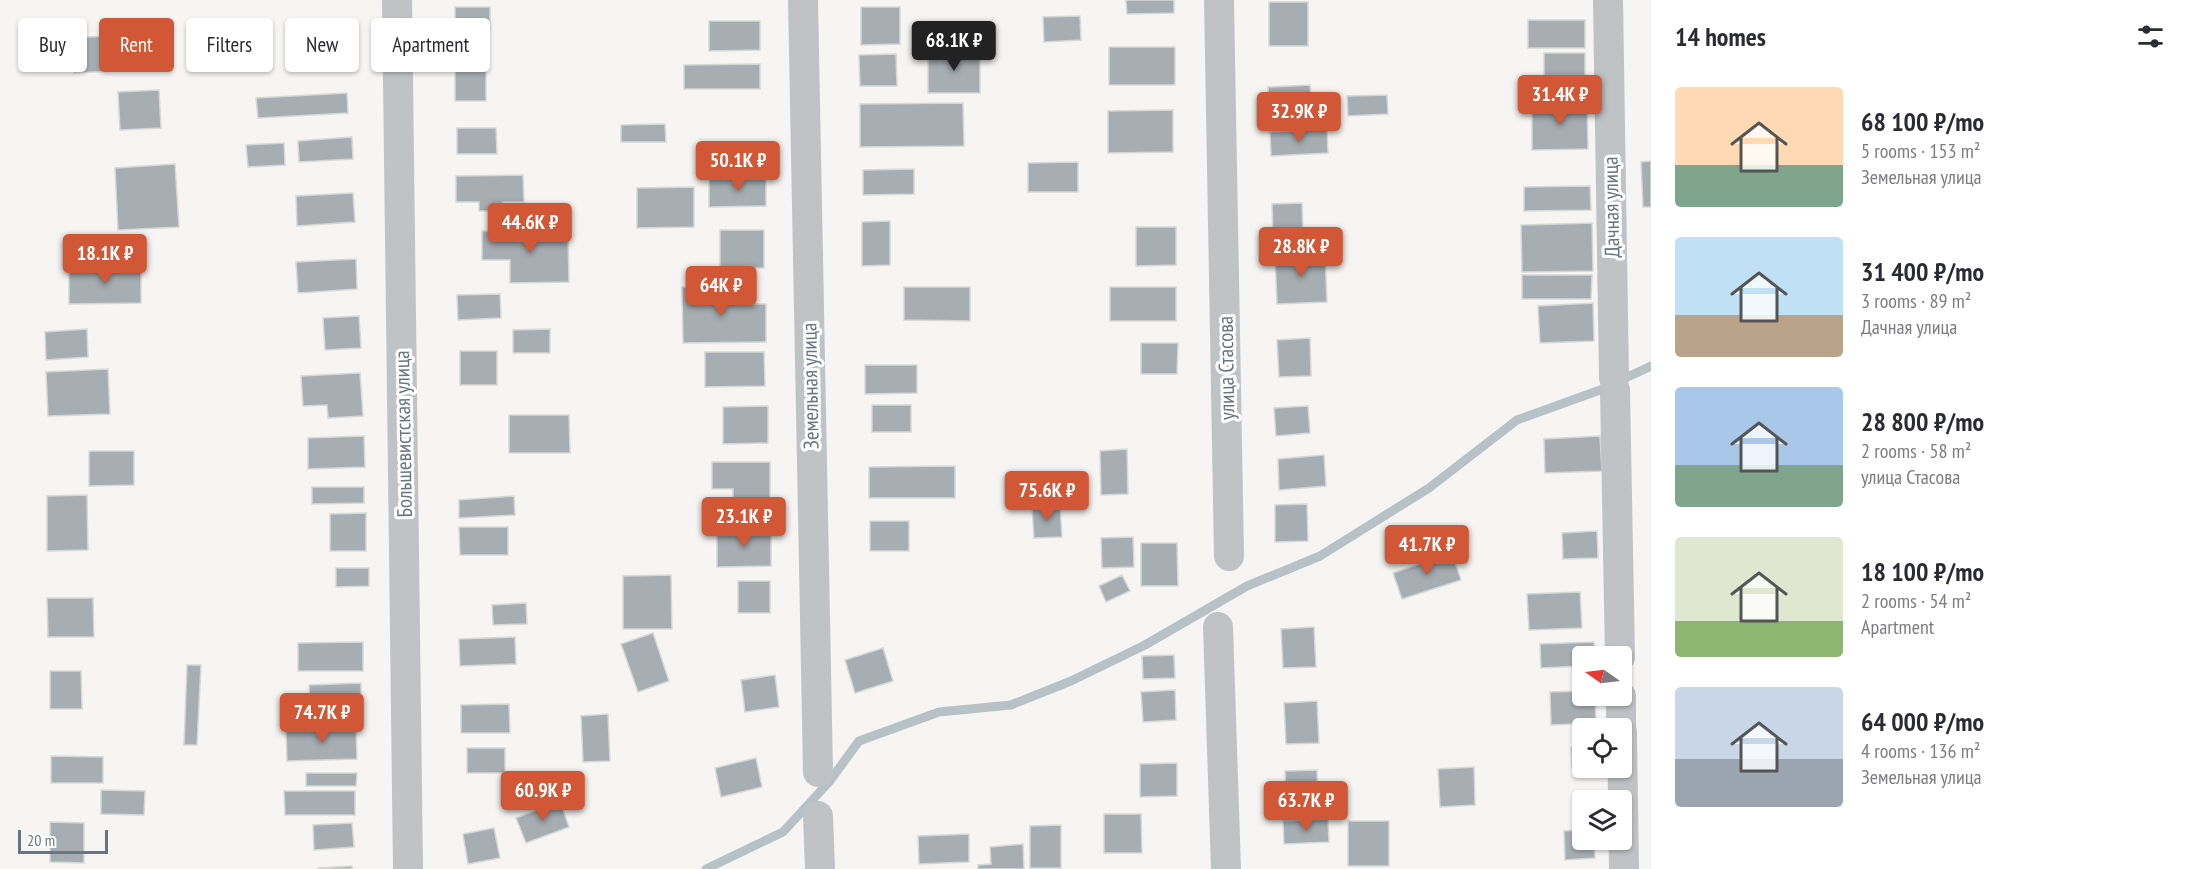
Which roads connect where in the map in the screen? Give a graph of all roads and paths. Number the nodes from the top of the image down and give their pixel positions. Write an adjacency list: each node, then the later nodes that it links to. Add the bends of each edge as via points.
1 (397, 0): 11 (street, Большевистская улица)
2 (803, 0): 8 (street, Земельная улица)
3 (1219, 0): 5 (street, улица Стасова)
4 (1608, 0): 7 (street, Дачная улица)
5 (1229, 556)
6 (1218, 627): 13 (street)
7 (1620, 646)
8 (818, 772)
9 (1623, 778): 14 (street)
10 (818, 816): 12 (street)
11 (408, 869)
12 (820, 869)
13 (1226, 869)
14 (1624, 869)

